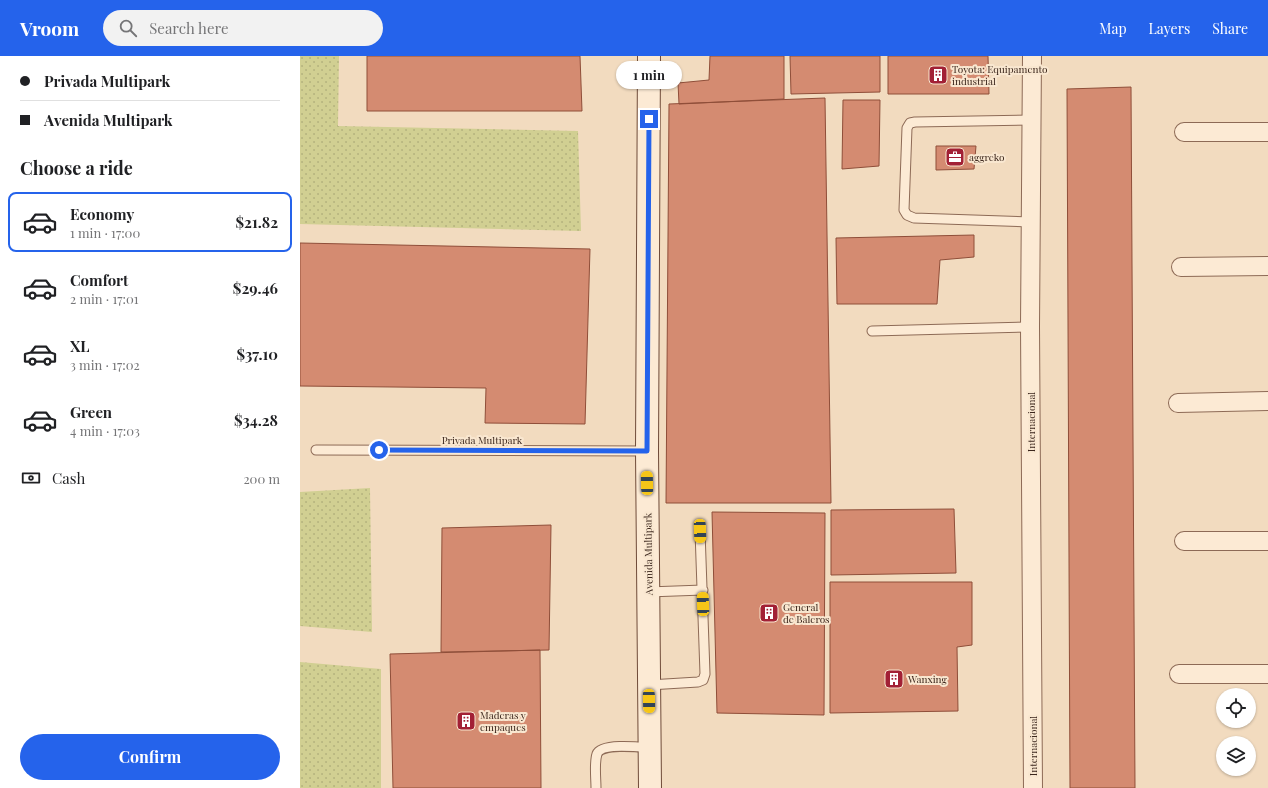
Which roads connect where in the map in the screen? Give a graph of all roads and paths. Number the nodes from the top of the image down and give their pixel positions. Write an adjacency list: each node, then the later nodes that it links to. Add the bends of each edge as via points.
1 (649, 56): 14 (street, Avenida Multipark)
2 (1032, 56): 3 (street, Internacional)
3 (1032, 120): 6 (street, Internacional); 6 (lane, via 910,123 907,128 904,210 907,215 914,218)
4 (1184, 132): 5 (street)
5 (1268, 132)
6 (1031, 222): 9 (street, Internacional)
7 (1268, 266): 8 (street)
8 (1181, 267)
9 (1030, 327): 10 (lane); 26 (street, Internacional)
10 (872, 331)
11 (1268, 402): 12 (street)
12 (1178, 403)
13 (316, 450): 14 (lane, Privada Multipark)
14 (647, 451): 19 (street, Avenida Multipark)
15 (700, 531): 18 (lane)
16 (1184, 541): 17 (street)
17 (1268, 541)
18 (703, 590): 19 (lane); 22 (lane, via 703,680)
19 (648, 592): 22 (street, Avenida Multipark)
20 (1180, 674): 21 (street)
21 (1268, 674)
22 (649, 685): 23 (street, Avenida Multipark)
23 (650, 748): 24 (lane, via 606,747 599,750 596,755); 25 (street, Avenida Multipark)
24 (596, 788)
25 (650, 788)
26 (1033, 788)

